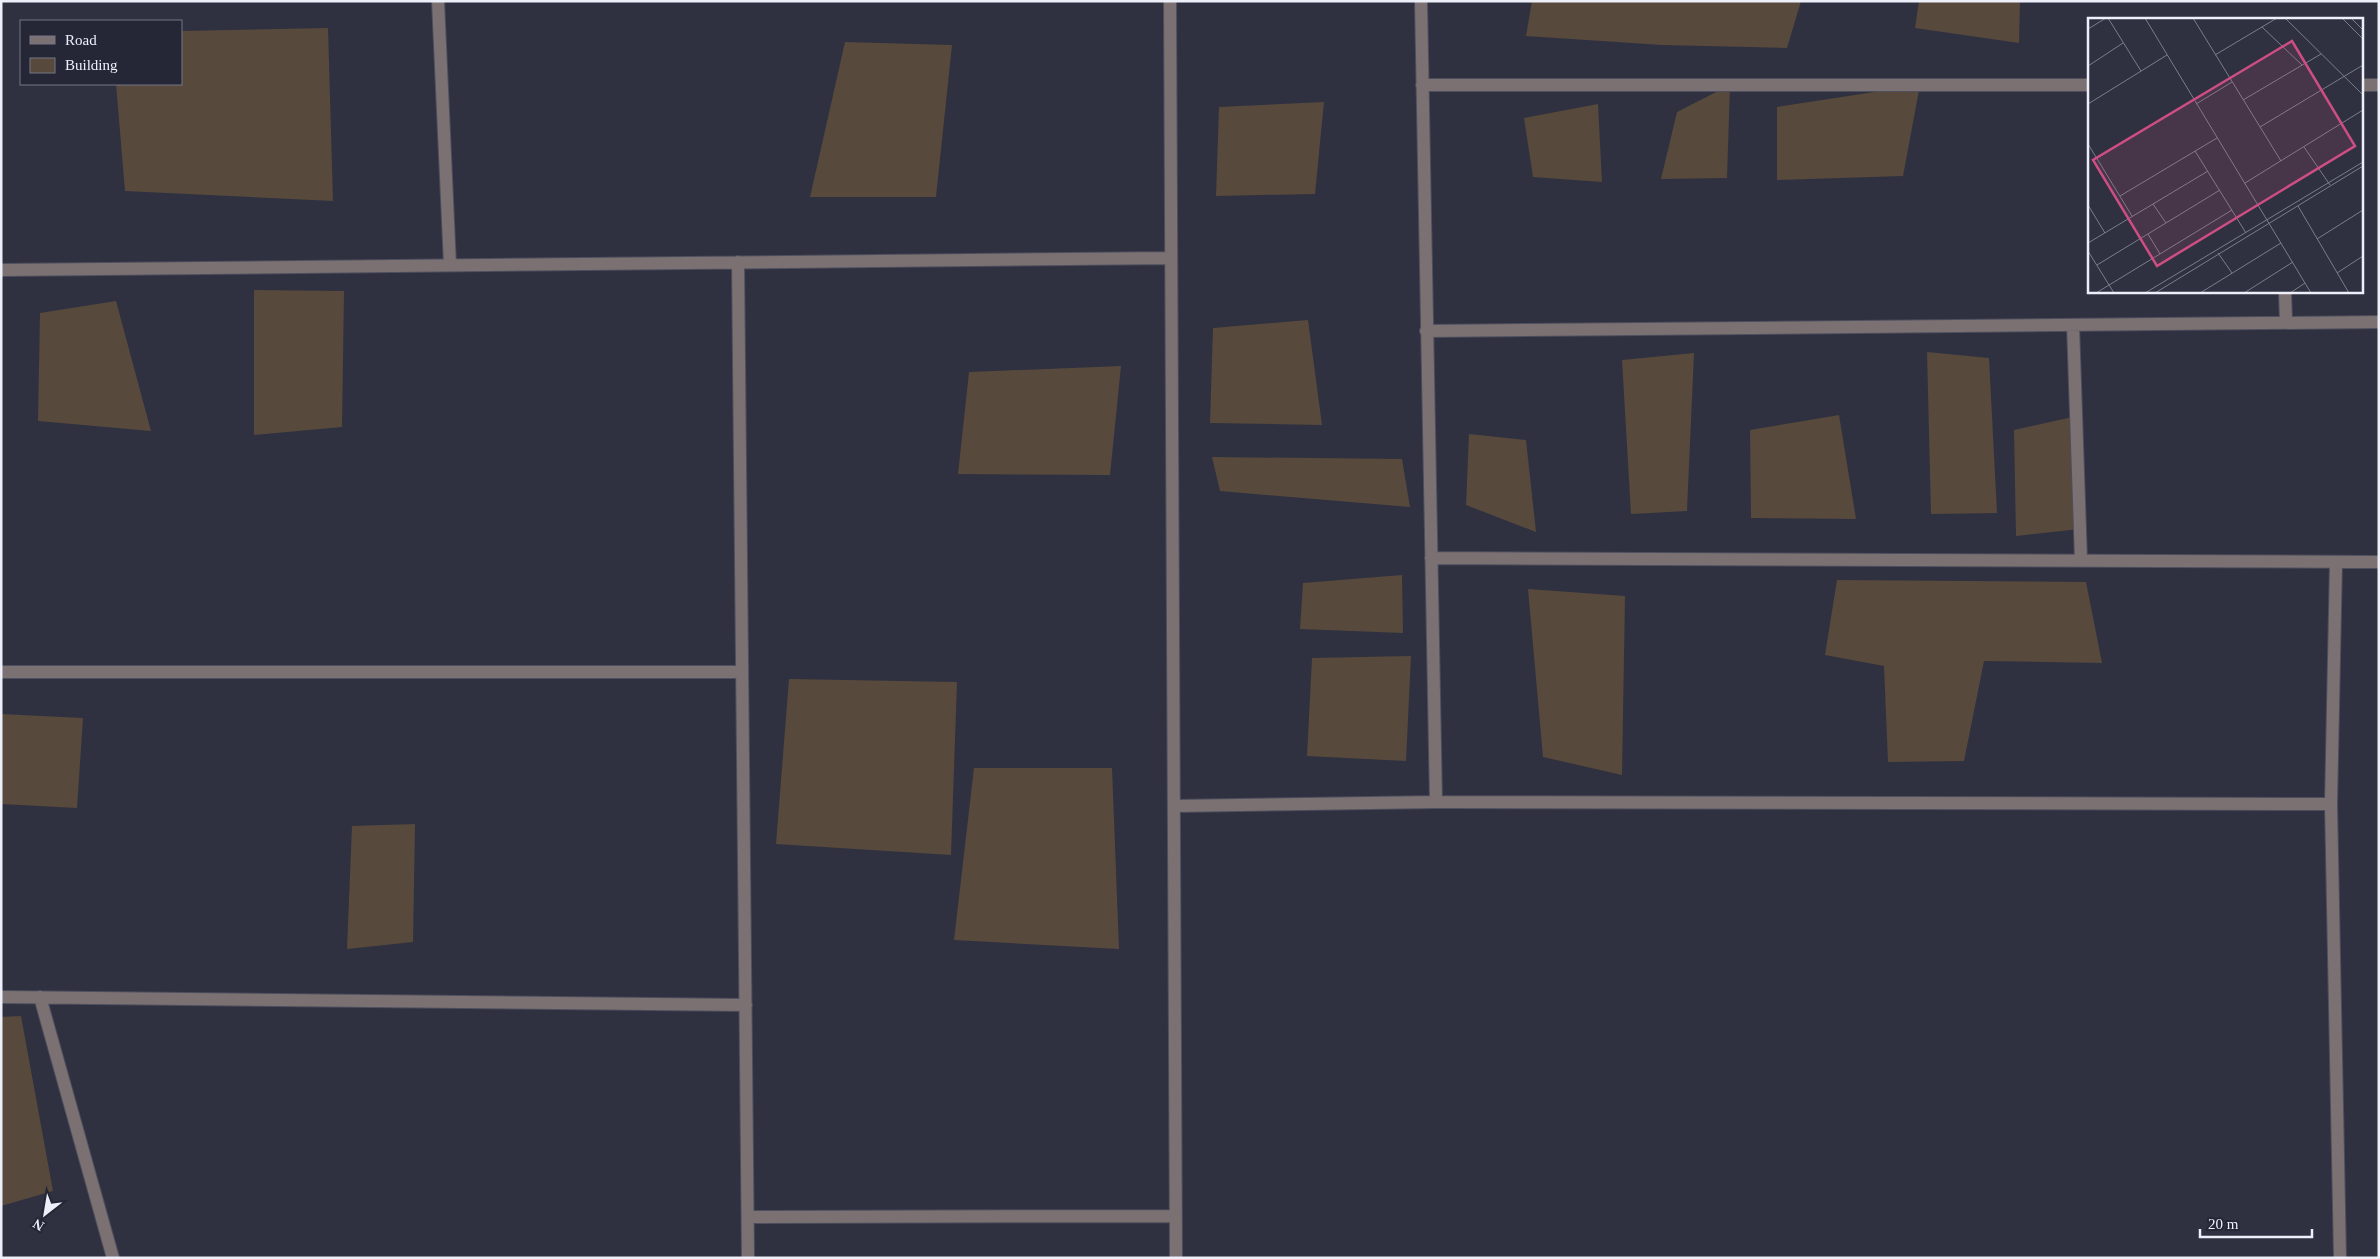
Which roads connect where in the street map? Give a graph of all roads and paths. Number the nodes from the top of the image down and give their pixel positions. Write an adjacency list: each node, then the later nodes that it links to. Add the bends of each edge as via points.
1 (438, 1): 10 (street)
2 (1170, 1): 8 (street)
3 (1421, 1): 4 (street)
4 (1422, 85): 5 (street); 16 (street)
5 (2088, 85)
6 (2362, 85): 7 (street)
7 (2379, 85)
8 (1171, 258): 9 (street); 25 (street)
9 (738, 262): 10 (street); 22 (street)
10 (450, 265): 11 (street)
11 (1, 270)
12 (2285, 292): 13 (street)
13 (2286, 322): 14 (street); 15 (street)
14 (2379, 322)
15 (2073, 325): 16 (street); 18 (street)
16 (1426, 331): 17 (street)
17 (1431, 558): 18 (street); 23 (street)
18 (2081, 560): 19 (street)
19 (2336, 562): 20 (street); 24 (street)
20 (2379, 562)
21 (1, 672): 22 (street)
22 (742, 672): 28 (street)
23 (1436, 802): 24 (street); 25 (street)
24 (2332, 804): 34 (street)
25 (1174, 806): 29 (street)
26 (1, 997): 27 (street)
27 (40, 997): 28 (street); 31 (street)
28 (746, 1005): 30 (street)
29 (1176, 1216): 30 (street); 33 (street)
30 (748, 1217): 32 (street)
31 (114, 1258)
32 (748, 1258)
33 (1176, 1258)
34 (2340, 1258)

